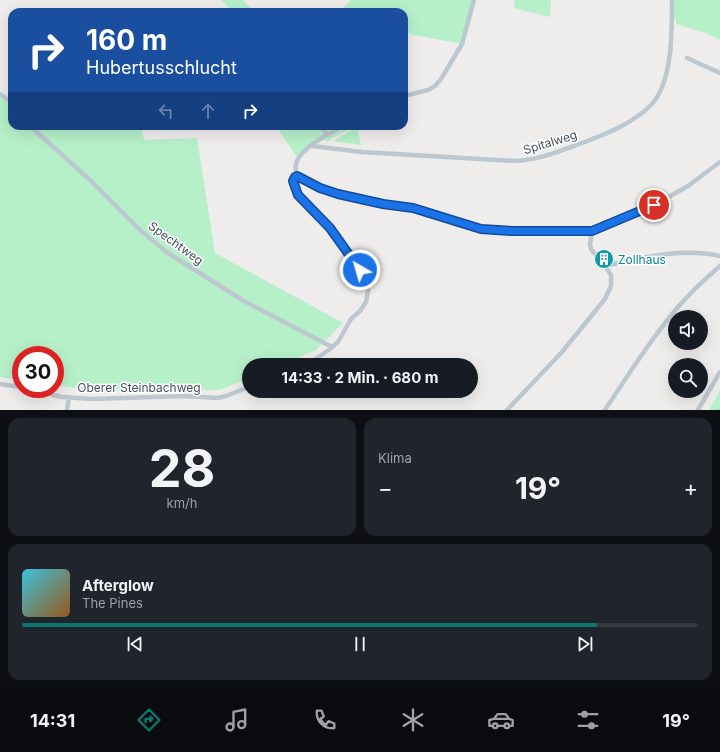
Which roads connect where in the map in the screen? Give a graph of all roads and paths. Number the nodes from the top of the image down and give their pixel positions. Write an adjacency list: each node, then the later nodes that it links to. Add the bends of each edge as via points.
1 (474, 0): 5 (street, via 462,44 441,80 428,90)
2 (672, 0): 10 (street, Spitalweg, via 670,50 661,90 638,116 610,133 536,159 515,162 362,152)
3 (687, 58): 4 (street)
4 (720, 73)
5 (408, 95)
6 (34, 130): 17 (street, Spechtweg, via 141,231 168,253 244,301)
7 (324, 130): 9 (street)
8 (337, 130): 9 (street)
9 (328, 135): 10 (street)
10 (312, 146): 12 (street, via 296,162)
11 (720, 162): 13 (street, via 688,186 665,199)
12 (297, 176): 13 (street, via 338,194 413,208 481,229); 17 (street, via 293,181 298,195 330,228 367,282 366,302)
13 (592, 232): 15 (street, via 592,249)
14 (720, 256): 15 (street, via 683,253 639,258)
15 (606, 266): 26 (street, via 611,276 611,286 605,299 562,352)
16 (720, 266): 27 (street, via 678,306)
17 (332, 348): 18 (street)
18 (317, 358)
19 (720, 372): 28 (street)
20 (0, 384): 21 (street)
21 (12, 386)
22 (242, 390): 24 (street, Oberer Steinbachweg, via 218,398)
23 (64, 397): 24 (street, Oberer Steinbachweg)
24 (70, 398): 25 (street)
25 (67, 410)
26 (507, 410)
27 (605, 410)
28 (698, 410)

